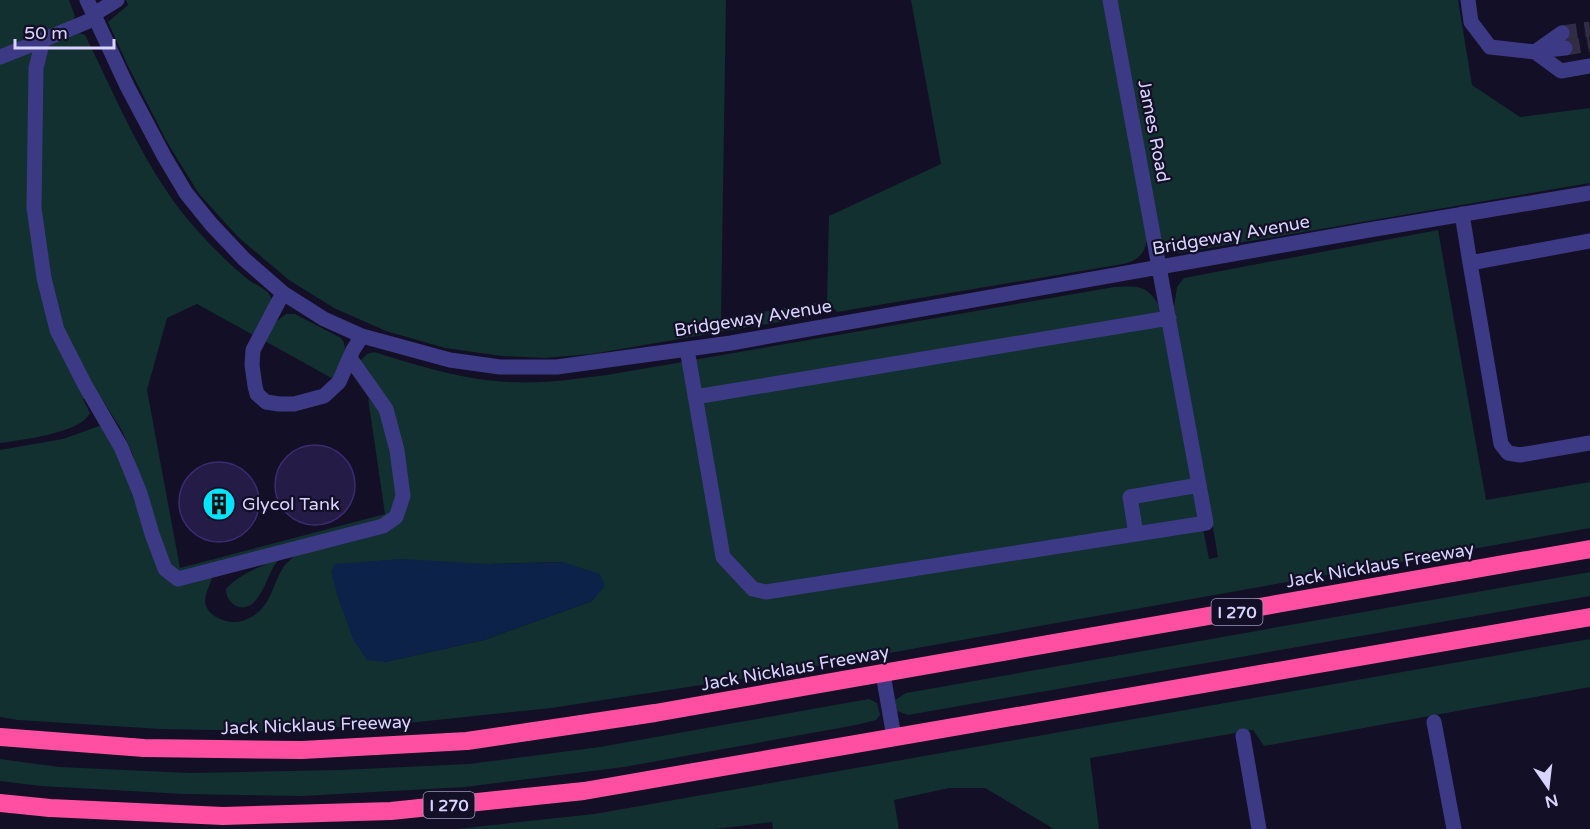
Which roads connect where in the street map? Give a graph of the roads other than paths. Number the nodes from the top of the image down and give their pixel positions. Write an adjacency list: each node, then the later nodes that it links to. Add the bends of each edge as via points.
1 (117, 0): 4 (street)
2 (1110, 0): 14 (street, James Road)
3 (1467, 0): 7 (street, via 1471,22 1490,47)
4 (92, 11): 5 (street); 15 (street, Bridgeway Avenue, via 127,86 186,193 244,259)
5 (43, 40): 8 (street); 19 (street, via 36,68 34,208 44,278 57,330 121,447 165,569 178,579 382,526 396,517 404,496 398,450 386,409)
6 (1564, 40): 7 (street)
7 (1534, 52): 9 (street, via 1561,71)
8 (0, 57)
9 (1590, 66)
10 (1590, 193): 11 (street, Bridgeway Avenue)
11 (1462, 214): 13 (street); 14 (street, Bridgeway Avenue)
12 (1590, 241): 13 (street)
13 (1470, 263): 21 (street, via 1501,444 1508,453 1520,455)
14 (1160, 268): 16 (street, James Road); 18 (street, Bridgeway Avenue)
15 (283, 293): 17 (street, Bridgeway Avenue, via 324,319); 19 (street, via 254,350 252,365 257,394 266,402 279,404 324,396 339,382)
16 (1169, 318): 20 (street); 22 (street, James Road)
17 (362, 336): 18 (street, Bridgeway Avenue, via 450,360 500,367 557,367); 19 (street)
18 (687, 349): 20 (street)
19 (350, 358)
20 (695, 397): 23 (street, via 723,557 753,589 766,592)
21 (1590, 443)
22 (1199, 485): 23 (street, via 1130,496); 23 (street, James Road, via 1206,523)
23 (1136, 534)
24 (1590, 549): 26 (highway, Jack Nicklaus Freeway / I 270)
25 (1590, 617): 30 (highway, I 270)
26 (884, 674): 29 (highway, Jack Nicklaus Freeway / I 270, via 467,741 302,750 144,748); 30 (street)
27 (1434, 722): 33 (street)
28 (1243, 736): 32 (street)
29 (0, 737)
30 (894, 737): 31 (highway, I 270, via 584,791 391,811 223,816)
31 (0, 803)
32 (1260, 829)
33 (1454, 829)

